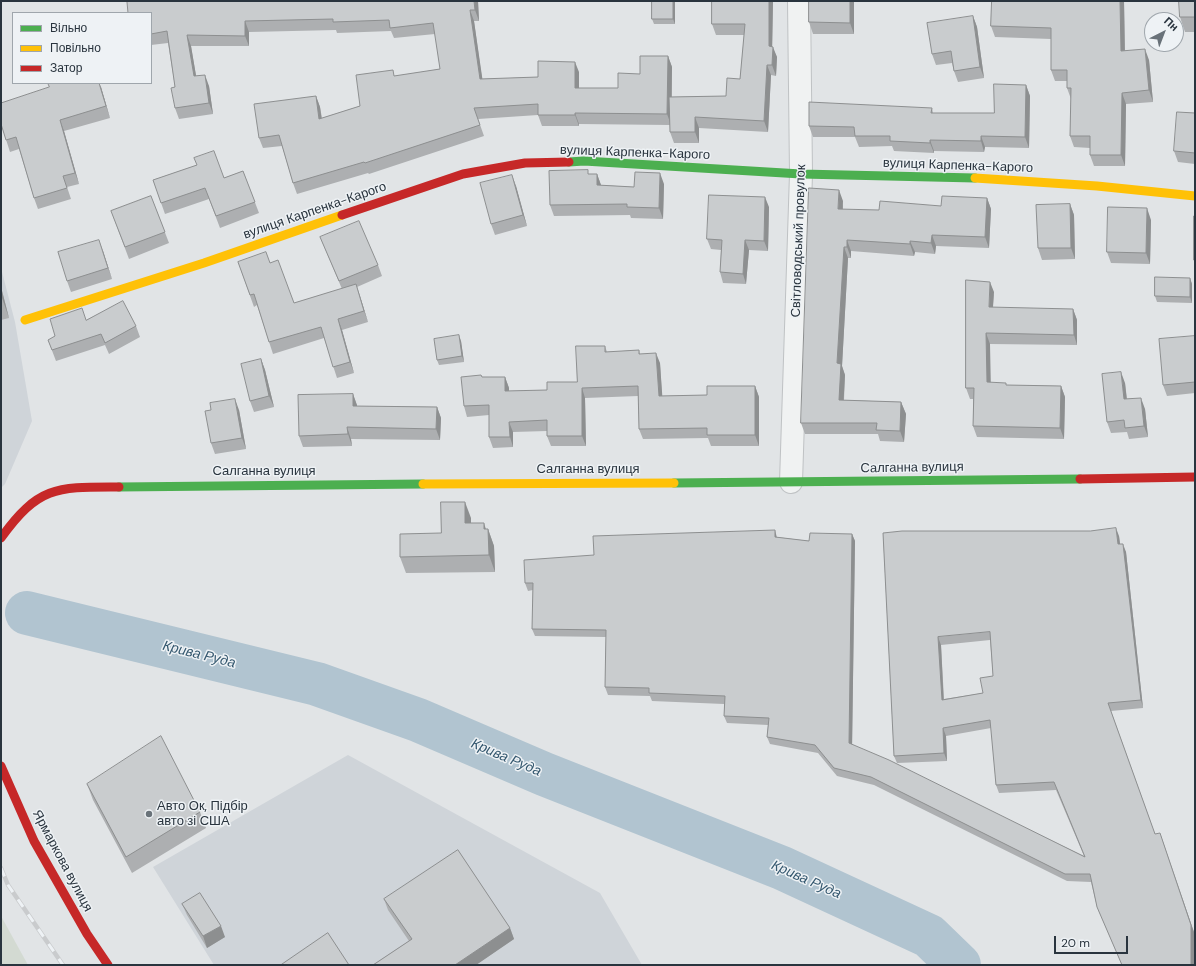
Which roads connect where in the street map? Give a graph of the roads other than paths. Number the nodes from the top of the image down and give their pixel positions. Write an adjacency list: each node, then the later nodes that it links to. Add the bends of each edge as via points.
1 (799, 1): 2 (street, Світловодський провулок)
2 (801, 174): 3 (street, вулиця Карпенка-Карого, via 997,178); 4 (street, вулиця Карпенка-Карого, via 584,161 525,163 471,173); 6 (street, Світловодський провулок)
3 (1195, 196)
4 (25, 320)
5 (1195, 477): 6 (street, Салганна вулиця)
6 (791, 482): 7 (street, Салганна вулиця, via 74,487 47,494 31,504 15,519)
7 (1, 538)
8 (1, 766): 9 (street, Ярмаркова вулиця, via 34,841 87,934)
9 (108, 965)

